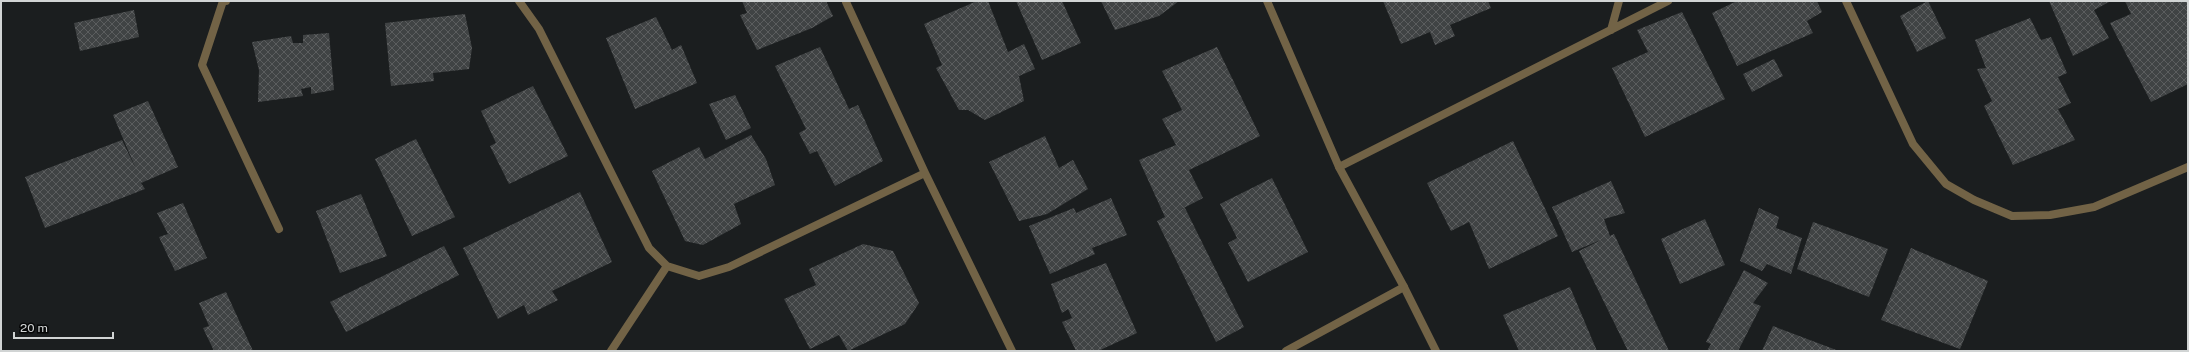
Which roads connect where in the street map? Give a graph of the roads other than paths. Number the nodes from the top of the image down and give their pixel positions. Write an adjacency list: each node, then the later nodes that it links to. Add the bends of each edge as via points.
1 (226, 1): 12 (street, via 223,1 202,65)
2 (519, 1): 13 (street, via 539,29 649,248)
3 (1267, 1): 9 (street)
4 (1619, 1): 8 (street)
5 (1668, 1): 8 (street)
6 (1846, 1): 10 (street, via 1913,144 1946,184 1974,200 2012,216 2050,215 2094,206)
7 (846, 2): 11 (street)
8 (1611, 30): 9 (street)
9 (1339, 167): 14 (street)
10 (2188, 167)
11 (925, 173): 13 (street, via 729,267 699,276); 16 (street)
12 (279, 229)
13 (667, 266): 15 (street)
14 (1404, 287): 17 (street); 18 (street)
15 (611, 351)
16 (1012, 351)
17 (1286, 351)
18 (1436, 351)

